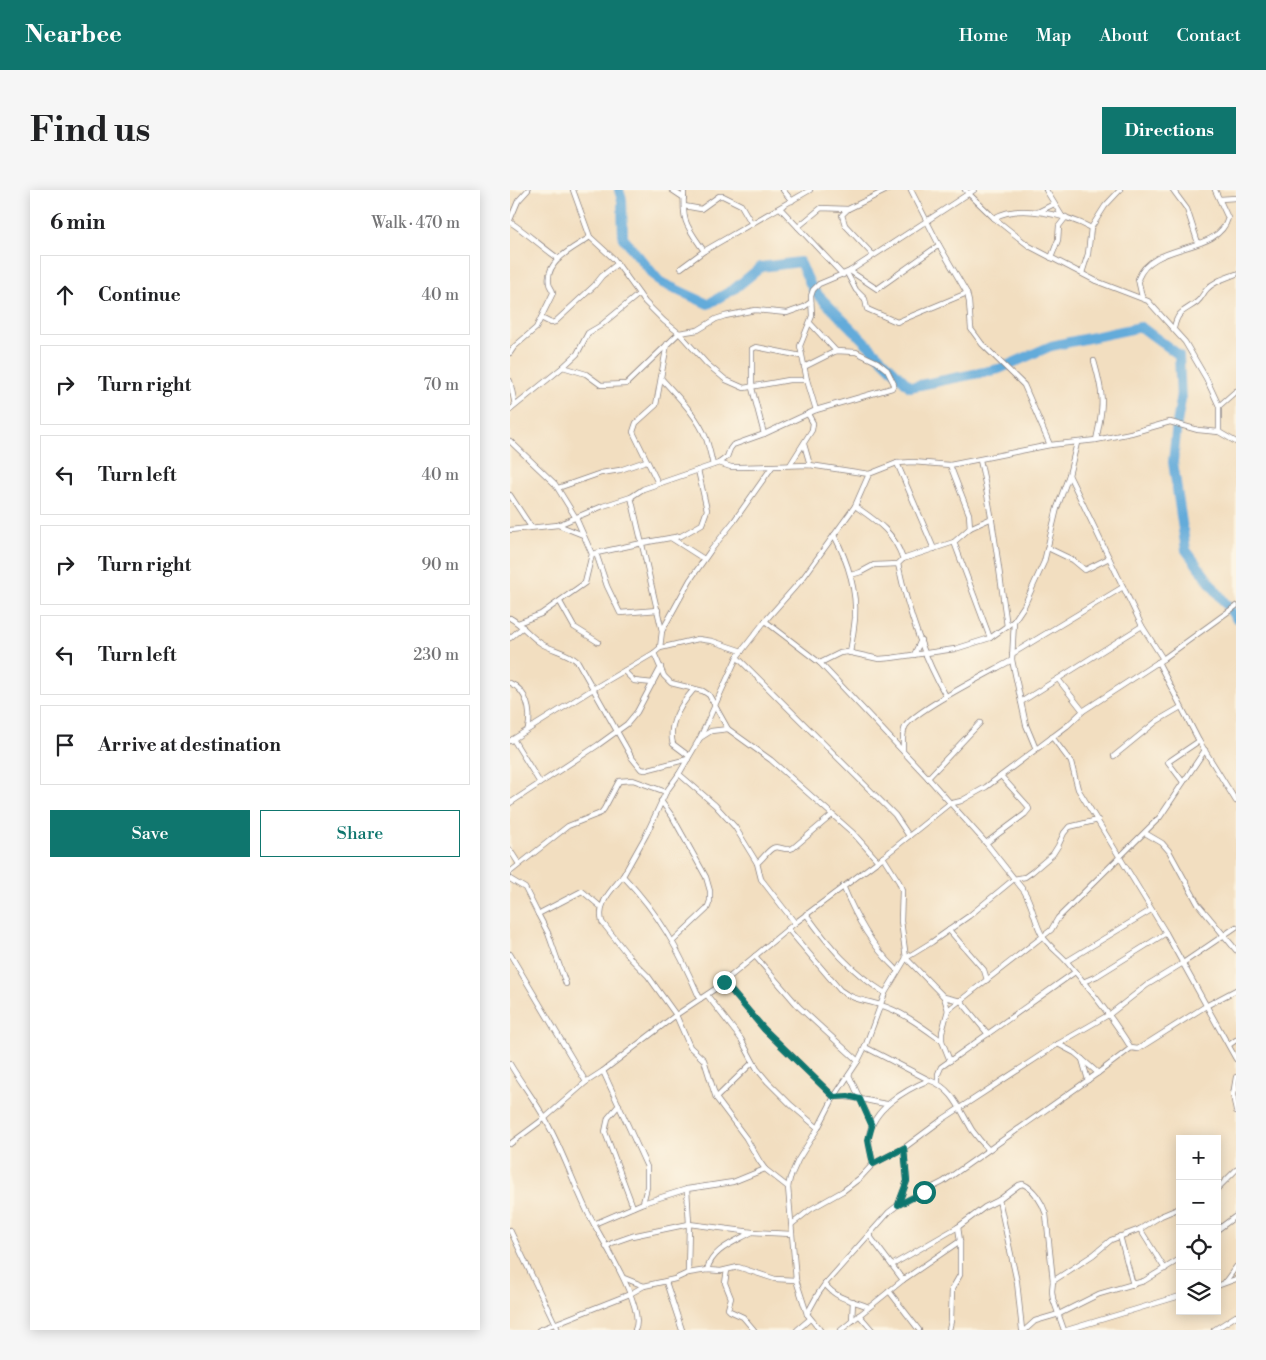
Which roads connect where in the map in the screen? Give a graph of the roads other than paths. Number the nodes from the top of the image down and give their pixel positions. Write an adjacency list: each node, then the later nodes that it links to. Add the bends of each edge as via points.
1 (528, 190): 27 (street, via 518,201)
2 (573, 190): 31 (street)
3 (672, 190): 15 (street)
4 (684, 190): 15 (street)
5 (783, 190): 18 (street)
6 (810, 190): 18 (street)
7 (887, 190): 22 (street)
8 (911, 190): 26 (street)
9 (974, 190): 14 (street)
10 (1046, 190): 19 (street)
11 (1120, 190): 30 (street)
12 (1173, 190): 32 (street, via 1187,209)
13 (1215, 190): 17 (street)
14 (967, 192): 25 (street); 26 (street)
15 (684, 198): 20 (street)
16 (1236, 198): 17 (street)
17 (1220, 199): 32 (street, via 1228,221 1216,235)
18 (792, 201): 21 (street)
19 (1054, 204): 23 (street); 24 (street)
20 (684, 206): 28 (street, via 701,209 723,196 741,205); 34 (street, via 686,226)
21 (780, 208): 28 (street); 29 (street)
22 (848, 209): 29 (street, via 821,208); 35 (street, via 842,215 845,225)
23 (1038, 212): 24 (street); 25 (street, via 1006,212)
24 (1064, 216): 30 (street); 36 (street)
25 (994, 218): 36 (street, via 1029,246)
26 (926, 220): 33 (street); 35 (street)
27 (510, 221): 37 (street)
28 (752, 224): 34 (street)
29 (798, 227): 40 (street)
30 (1091, 228): 41 (street)
31 (590, 237): 37 (street); 38 (street)
32 (1198, 243): 47 (street, via 1171,252 1145,268 1138,279)
33 (939, 245): 43 (street, via 877,289); 45 (street)
34 (704, 251): 39 (street)
35 (873, 255): 40 (street)
36 (1051, 258): 41 (street)
37 (559, 259): 49 (street, via 549,275 553,293)
38 (617, 264): 46 (street); 49 (street, via 555,322)
39 (681, 268)
40 (847, 273): 43 (street); 44 (street); 48 (street, via 819,284 813,290)
41 (1082, 273): 47 (street, via 1112,288)
42 (1236, 274): 51 (street, via 1209,287 1198,301 1179,315)
43 (856, 276): 44 (street)
44 (854, 287): 45 (street, via 865,299 867,308 897,322)
45 (967, 293): 77 (street, via 971,329 1024,385)
46 (639, 294): 52 (street, via 664,322); 58 (street, via 588,333 577,354)
47 (1142, 297): 51 (street)
48 (811, 302): 50 (street); 52 (street, via 787,313 755,310 725,316 698,330)
49 (541, 318): 55 (street, via 536,328)
50 (810, 323): 54 (street); 56 (street, via 802,340)
51 (1174, 328): 66 (street, via 1196,360)
52 (679, 333): 53 (street); 63 (street, via 726,380)
53 (667, 343): 58 (street, via 626,384 601,385 586,374); 60 (street)
54 (836, 351): 59 (street); 68 (street, via 856,352 877,362 887,370 894,384 892,388)
55 (510, 353)
56 (801, 356): 59 (street); 63 (street, via 753,347)
57 (1094, 362): 72 (street, via 1103,401)
58 (563, 367): 65 (street)
59 (804, 367): 61 (street)
60 (661, 378): 79 (street, via 656,405 636,423 633,432); 82 (street, via 701,429)
61 (807, 380): 63 (street, via 782,381); 68 (street)
62 (510, 381): 65 (street)
63 (752, 388): 71 (street)
64 (1236, 391): 66 (street)
65 (515, 405): 67 (street)
66 (1219, 406): 70 (street)
67 (510, 410)
68 (816, 410): 69 (street)
69 (808, 414): 71 (street); 76 (street, via 813,426)
70 (1219, 432): 72 (street, via 1170,422); 73 (street)
71 (764, 434): 80 (street, via 733,445 727,457)
72 (1096, 440): 75 (street)
73 (1236, 442)
74 (511, 443): 91 (street)
75 (1077, 443): 77 (street); 89 (street)
76 (804, 444): 83 (street); 84 (street)
77 (1050, 445): 78 (street)
78 (980, 460): 85 (street); 96 (street)
79 (646, 461): 90 (street); 91 (street)
80 (719, 463): 82 (street); 86 (street, via 731,467)
81 (897, 463): 85 (street); 88 (street); 107 (street)
82 (713, 465): 87 (street)
83 (790, 465): 84 (street); 86 (street)
84 (810, 465): 88 (street)
85 (950, 465): 99 (street, via 969,514)
86 (772, 467): 110 (street)
87 (698, 470): 90 (street); 103 (street, via 706,506 705,520 692,531)
88 (869, 474): 94 (street)
89 (1069, 475): 106 (street); 109 (street)
90 (658, 483): 93 (street)
91 (558, 488): 95 (street)
92 (510, 495): 98 (street)
93 (631, 497): 95 (street); 104 (street)
94 (855, 506): 102 (street); 111 (street, via 886,528)
95 (576, 518): 97 (street); 101 (street)
96 (992, 518): 99 (street); 122 (street)
97 (558, 525): 98 (street); 101 (street)
98 (531, 527): 100 (street)
99 (970, 528): 105 (street)
100 (510, 530)
101 (583, 535): 108 (street)
102 (834, 535): 113 (street); 119 (street, via 803,578)
103 (671, 538): 104 (street); 110 (street)
104 (642, 542): 108 (street); 117 (street)
105 (954, 542): 107 (street); 127 (street)
106 (1048, 548): 109 (street, via 1085,570); 120 (street, via 1032,589)
107 (934, 549): 111 (street)
108 (594, 554): 115 (street, via 585,583); 117 (street, via 620,613)
109 (1109, 558): 114 (street)
110 (704, 559): 125 (street)
111 (902, 559): 112 (street)
112 (898, 564): 113 (street, via 874,564); 128 (street)
113 (851, 575): 132 (street, via 855,617)
114 (1123, 587): 123 (street); 135 (street)
115 (560, 602): 121 (street); 129 (street, via 574,626)
116 (1236, 606): 139 (street)
117 (658, 610): 125 (street)
118 (510, 618): 121 (street)
119 (765, 621): 131 (street); 140 (street)
120 (1014, 621): 122 (street); 135 (street)
121 (518, 623): 124 (street)
122 (1007, 626): 127 (street)
123 (1142, 626): 139 (street); 143 (street)
124 (523, 627): 126 (street); 146 (street, via 544,645 573,657)
125 (662, 631): 130 (street)
126 (510, 638)
127 (990, 638): 134 (street)
128 (921, 640): 134 (street); 136 (street)
129 (598, 642)
130 (660, 648): 131 (street, via 698,639); 133 (street)
131 (742, 651): 137 (street)
132 (850, 653): 136 (street, via 879,659); 140 (street, via 840,653)
133 (654, 654): 141 (street); 142 (street)
134 (926, 654): 136 (street); 148 (street)
135 (1012, 654): 138 (street)
136 (914, 655)
137 (737, 658): 150 (street); 179 (street, via 895,814)
138 (1012, 660): 148 (street); 149 (street)
139 (1160, 660): 151 (street); 152 (street)
140 (820, 663): 162 (street)
141 (661, 667): 145 (street); 147 (street, via 670,683)
142 (624, 671): 145 (street, via 634,681); 146 (street)
143 (1058, 679): 149 (street); 152 (street)
144 (510, 683): 155 (street, via 522,690 530,716)
145 (652, 683): 156 (street, via 634,716)
146 (593, 689): 155 (street); 156 (street)
147 (694, 689): 150 (street, via 709,694); 165 (street, via 678,712 672,732 673,744)
148 (946, 696): 162 (street, via 907,724)
149 (1021, 702): 161 (street)
150 (715, 703): 154 (street); 158 (street)
151 (1181, 707): 160 (street); 164 (street, via 1157,721)
152 (1083, 711): 157 (street)
153 (980, 724): 168 (street)
154 (728, 729): 158 (street, via 711,731); 176 (street, via 771,760)
155 (528, 730): 159 (street)
156 (618, 731): 165 (street, via 641,769); 170 (street)
157 (1052, 737): 161 (street); 177 (street, via 1071,762 1078,788)
158 (700, 738): 165 (street)
159 (512, 740): 170 (street)
160 (1199, 740): 163 (street); 169 (street, via 1168,762)
161 (1036, 749): 167 (street)
162 (903, 750): 168 (street)
163 (1205, 750): 169 (street); 173 (street)
164 (1114, 756)
165 (688, 758): 166 (street)
166 (679, 774): 171 (street); 185 (street, via 725,816)
167 (1001, 776): 175 (street, via 961,801); 180 (street, via 1027,804 1028,812)
168 (928, 778): 175 (street)
169 (1183, 782): 178 (street)
170 (540, 784): 174 (street)
171 (666, 792): 172 (street); 186 (street, via 633,780 619,781 601,813 568,826)
172 (661, 801): 188 (street); 203 (street, via 706,877 710,891 707,909)
173 (1236, 801)
174 (510, 803)
175 (950, 804): 179 (street); 180 (street)
176 (832, 814): 184 (street); 185 (street, via 793,848 772,848)
177 (1098, 820): 182 (street); 190 (street, via 1069,827 1053,854 1025,877)
178 (1145, 833): 182 (street); 202 (street, via 1169,851 1198,904)
179 (909, 836): 183 (street)
180 (986, 842): 190 (street)
181 (510, 850): 186 (street)
182 (1120, 855): 193 (street); 201 (street, via 1058,918 1051,930)
183 (883, 857): 184 (street); 207 (street, via 902,890 901,921)
184 (878, 861): 191 (street)
185 (757, 862): 196 (street, via 760,878)
186 (519, 864): 187 (street)
187 (510, 872)
188 (623, 876): 192 (street); 203 (street)
189 (510, 878): 194 (street, via 525,888)
190 (1014, 880): 199 (street); 201 (street, via 1029,898)
191 (843, 886): 195 (street); 210 (street, via 869,938)
192 (601, 907): 194 (street, via 582,891); 226 (street, via 602,922)
193 (1151, 910): 200 (street); 208 (street)
194 (538, 914): 215 (street)
195 (806, 914): 196 (street); 217 (street, via 854,972)
196 (795, 922): 198 (street)
197 (1236, 926): 202 (street)
198 (788, 929): 206 (street); 222 (street, via 840,990 854,999)
199 (949, 930): 207 (street); 212 (street, via 984,970)
200 (1166, 932): 209 (street); 214 (street)
201 (1042, 935): 208 (street); 212 (street)
202 (1223, 936): 204 (street); 209 (street)
203 (673, 941): 220 (street)
204 (1236, 950)
205 (510, 954): 246 (street)
206 (755, 956): 213 (street); 236 (street, via 798,1007)
207 (906, 958): 210 (street); 219 (street)
208 (1066, 961): 211 (street)
209 (1183, 963): 223 (street); 225 (street, via 1147,985)
210 (897, 970): 217 (street)
211 (1075, 972): 214 (street); 227 (street)
212 (987, 980): 221 (street)
213 (724, 982): 218 (street); 248 (street, via 764,1029)
214 (1083, 982): 225 (street)
215 (566, 984)
216 (1236, 990): 223 (street)
217 (885, 993): 222 (street)
218 (707, 995): 220 (street); 238 (street, via 741,1039)
219 (944, 998): 221 (street); 224 (street)
220 (700, 999): 226 (street)
221 (961, 1001): 224 (street); 227 (street)
222 (881, 1005): 229 (street); 232 (street)
223 (1206, 1006): 231 (street); 233 (street, via 1138,1049)
224 (948, 1010): 229 (street)
225 (1110, 1014): 230 (street); 233 (street)
226 (676, 1015): 240 (street); 249 (street, via 690,1047 704,1060)
227 (988, 1034): 237 (street)
228 (1236, 1040): 231 (street)
229 (942, 1041): 237 (street)
230 (1058, 1044): 234 (street); 253 (street)
231 (1228, 1045): 235 (street)
232 (865, 1047): 236 (street); 244 (street)
233 (1131, 1048): 241 (street)
234 (1082, 1059): 241 (street); 245 (street)
235 (1236, 1059)
236 (858, 1061): 242 (street)
237 (950, 1061): 247 (street, via 939,1070)
238 (753, 1062): 249 (street); 257 (street, via 768,1082)
239 (510, 1064): 255 (street)
240 (603, 1071): 246 (street); 252 (street)
241 (1098, 1073): 245 (street)
242 (849, 1075): 248 (street); 250 (street)
243 (1236, 1077): 254 (street)
244 (929, 1080): 247 (street); 251 (street)
245 (1088, 1080): 260 (street)
246 (586, 1082): 255 (street)
247 (938, 1083): 253 (street)
248 (834, 1097): 250 (street); 257 (street)
249 (716, 1098): 262 (street)
250 (860, 1099): 251 (street); 256 (street)
251 (888, 1104): 256 (street)
252 (619, 1105): 268 (street, via 647,1166 648,1187); 270 (street, via 608,1118 605,1132)
253 (960, 1108): 259 (street); 260 (street, via 973,1132)
254 (1236, 1111)
255 (545, 1118): 258 (street); 273 (street)
256 (872, 1126): 261 (street, via 868,1140)
257 (818, 1128): 265 (street, via 798,1160)
258 (510, 1144)
259 (904, 1148): 261 (street); 269 (street, via 907,1181)
260 (988, 1149): 269 (street, via 943,1182)
261 (873, 1164): 275 (street, via 843,1191)
262 (765, 1169): 265 (street); 266 (street, via 732,1182)
263 (1236, 1170): 264 (street)
264 (1221, 1185)
265 (788, 1187): 275 (street)
266 (687, 1189): 268 (street); 274 (street)
267 (999, 1200): 276 (street); 298 (street, via 1022,1184 1044,1207); 326 (street)
268 (643, 1204): 270 (street)
269 (898, 1205): 282 (street)
270 (633, 1207): 273 (street)
271 (1176, 1210): 278 (street)
272 (1236, 1216): 277 (street)
273 (594, 1224): 285 (street)
274 (689, 1224): 280 (street); 285 (street, via 632,1236); 292 (street)
275 (792, 1224): 281 (street)
276 (958, 1227): 284 (street); 287 (street)
277 (1221, 1227)
278 (1140, 1229): 283 (street); 289 (street)
279 (510, 1230): 314 (street)
280 (752, 1232): 281 (street); 290 (street, via 717,1252 709,1261)
281 (792, 1234): 295 (street)
282 (868, 1235): 287 (street); 300 (street)
283 (1120, 1236): 298 (street); 302 (street)
284 (960, 1241): 296 (street); 325 (street, via 960,1275 952,1289)
285 (606, 1247): 293 (street)
286 (1176, 1262): 289 (street)
287 (892, 1265): 296 (street)
288 (1236, 1267): 299 (street)
289 (1165, 1269): 302 (street)
290 (707, 1270): 291 (street); 292 (street)
291 (727, 1270): 295 (street, via 742,1268 775,1279); 319 (street, via 728,1309 748,1321)
292 (688, 1273): 297 (street)
293 (624, 1278): 303 (street); 305 (street)
294 (1236, 1279): 299 (street)
295 (796, 1280): 311 (street)
296 (903, 1280): 304 (street)
297 (666, 1282): 303 (street); 318 (street)
298 (1053, 1282): 309 (street, via 1052,1291)
299 (1224, 1283): 301 (street)
300 (826, 1284): 307 (street, via 832,1293); 311 (street)
301 (1221, 1284)
302 (1133, 1285): 309 (street, via 1099,1294)
303 (644, 1286): 305 (street)
304 (889, 1291): 308 (street); 324 (street)
305 (630, 1294): 314 (street); 317 (street, via 638,1323)
306 (1176, 1297): 327 (street)
307 (853, 1301): 308 (street); 313 (street)
308 (869, 1307): 310 (street)
309 (1059, 1314): 326 (street, via 1036,1321); 327 (street)
310 (859, 1315): 313 (street); 323 (street)
311 (808, 1317): 320 (street); 321 (street)
312 (1235, 1319): 328 (street)
313 (852, 1321): 322 (street)
314 (555, 1323): 315 (street); 316 (street)
315 (539, 1330)
316 (558, 1330)
317 (635, 1330)
318 (682, 1330)
319 (754, 1330)
320 (798, 1330)
321 (820, 1330)
322 (842, 1330)
323 (872, 1330)
324 (919, 1330)
325 (949, 1330)
326 (1024, 1330)
327 (1066, 1330)
328 (1214, 1330)

